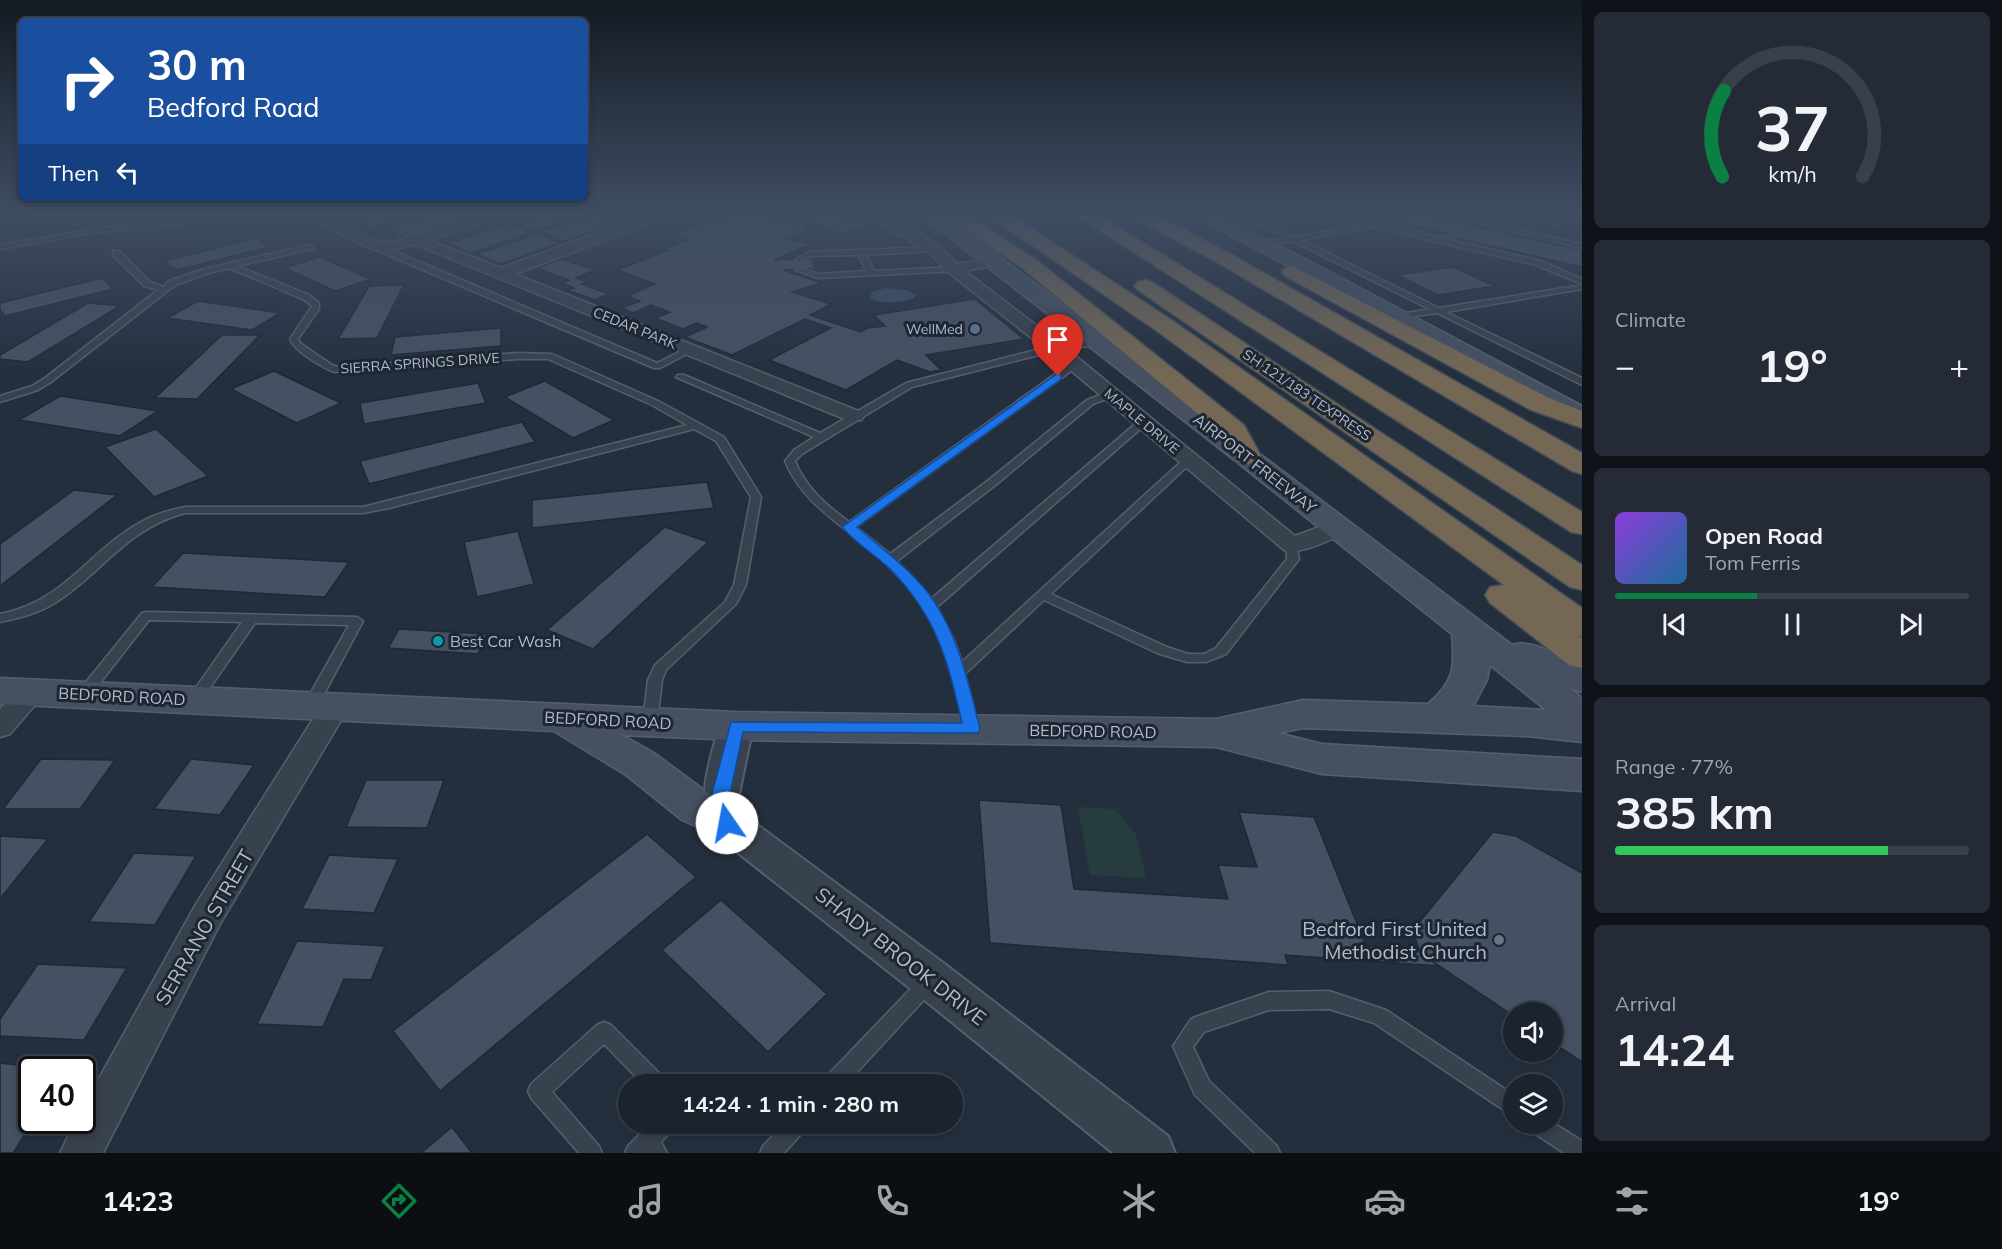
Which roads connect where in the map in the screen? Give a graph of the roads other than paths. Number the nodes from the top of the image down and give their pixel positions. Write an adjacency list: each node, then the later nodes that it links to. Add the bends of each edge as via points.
1 (129, 266): 25 (lane, via 147,284)
2 (230, 266): 25 (lane, via 182,279); 40 (lane, SIERRA SPRINGS DRIVE, via 316,304 294,339 321,362 338,370 549,356 655,403)
3 (421, 266): 31 (lane, via 657,366)
4 (480, 266): 22 (street, CEDAR PARK)
5 (522, 266): 22 (street)
6 (868, 266): 21 (lane)
7 (922, 266): 21 (lane)
8 (954, 266): 30 (street, MAPLE DRIVE)
9 (998, 266): 29 (main road, AIRPORT FREEWAY)
10 (1031, 266): 42 (highway, via 1234,431)
11 (1074, 266): 28 (highway)
12 (1115, 266): 51 (highway, SH 121/183 TEXPRESS)
13 (1167, 266): 46 (highway)
14 (1191, 266): 45 (highway, via 1285,318)
15 (1237, 266): 44 (highway)
16 (1278, 266): 38 (highway, via 1540,404)
17 (1304, 266): 27 (main road)
18 (1347, 266): 26 (lane)
19 (1544, 266): 23 (lane)
20 (800, 270): 21 (lane, via 818,276)
21 (871, 273)
22 (500, 274): 31 (street, CEDAR PARK)
23 (1582, 282)
24 (1582, 287): 26 (lane)
25 (162, 289): 36 (lane, via 48,380)
26 (1436, 311): 27 (lane); 34 (lane)
27 (1398, 317): 38 (main road)
28 (1165, 326): 56 (highway); 58 (highway, via 1174,348)
29 (1098, 342): 30 (lane); 42 (main road, AIRPORT FREEWAY)
30 (1055, 348): 32 (street, MAPLE DRIVE); 37 (lane, via 909,386)
31 (690, 350): 37 (street, CEDAR PARK)
32 (1075, 364): 35 (street, MAPLE DRIVE); 47 (lane)
33 (681, 377): 41 (lane)
34 (1582, 382)
35 (1111, 394): 39 (street, MAPLE DRIVE); 50 (lane, via 1090,402)
36 (0, 399)
37 (854, 416): 41 (lane)
38 (1582, 418)
39 (1144, 421): 43 (street, MAPLE DRIVE); 53 (lane)
40 (694, 426): 54 (lane, via 363,510 166,513 130,532 52,600); 68 (lane, SIERRA SPRINGS DRIVE, via 720,439 756,496 740,585 730,604 660,668)
41 (821, 437): 47 (lane, via 790,461 794,476)
42 (1247, 456): 48 (main road, AIRPORT FREEWAY)
43 (1189, 460): 49 (street, MAPLE DRIVE); 52 (lane)
44 (1582, 465)
45 (1582, 499)
46 (1582, 525)
47 (849, 527): 50 (lane)
48 (1338, 528): 49 (street); 57 (main road, AIRPORT FREEWAY)
49 (1292, 545): 52 (lane, via 1293,559 1221,651 1206,658 1188,658 1162,650)
50 (889, 561): 53 (lane)
51 (1582, 580)
52 (1043, 595): 59 (lane)
53 (929, 606): 59 (lane)
54 (0, 618)
55 (252, 618): 62 (lane, via 146,616); 63 (lane); 64 (lane, via 357,621)
56 (1576, 621)
57 (1469, 629): 60 (main road); 66 (main road, AIRPORT FREEWAY); 67 (main road, via 1473,663 1468,682 1454,704)
58 (1582, 656)
59 (958, 673): 72 (lane)
60 (1582, 678)
61 (16, 691): 62 (main road, BEDFORD ROAD); 70 (street)
62 (84, 695): 63 (main road, BEDFORD ROAD)
63 (194, 700): 64 (main road, BEDFORD ROAD)
64 (323, 706): 65 (main road, BEDFORD ROAD); 84 (street, SERRANO STREET)
65 (561, 717): 68 (main road, BEDFORD ROAD); 75 (main road, via 640,764 697,808)
66 (1582, 718)
67 (1436, 719): 71 (main road, BEDFORD ROAD); 73 (main road, BEDFORD ROAD, via 1303,714)
68 (651, 722): 69 (main road, BEDFORD ROAD)
69 (736, 726): 72 (main road, BEDFORD ROAD); 75 (street, via 721,794)
70 (0, 727)
71 (1582, 728)
72 (972, 729): 73 (main road, BEDFORD ROAD)
73 (1216, 733): 74 (main road, BEDFORD ROAD, via 1322,759)
74 (1582, 775)
75 (727, 823): 76 (street, SHADY BROOK DRIVE)
76 (932, 979): 78 (lane); 87 (street, SHADY BROOK DRIVE)
77 (646, 1074): 85 (lane, via 604,1031 538,1091)
78 (842, 1074)
79 (1503, 1100): 88 (lane, via 1379,1016 1329,1000 1269,1001 1198,1025 1182,1046 1202,1088)
80 (656, 1134): 83 (lane)
81 (788, 1134): 86 (lane)
82 (1554, 1134): 89 (lane)
83 (646, 1149)
84 (81, 1153)
85 (592, 1153)
86 (770, 1153)
87 (1151, 1153)
88 (1270, 1153)
89 (1582, 1153)

